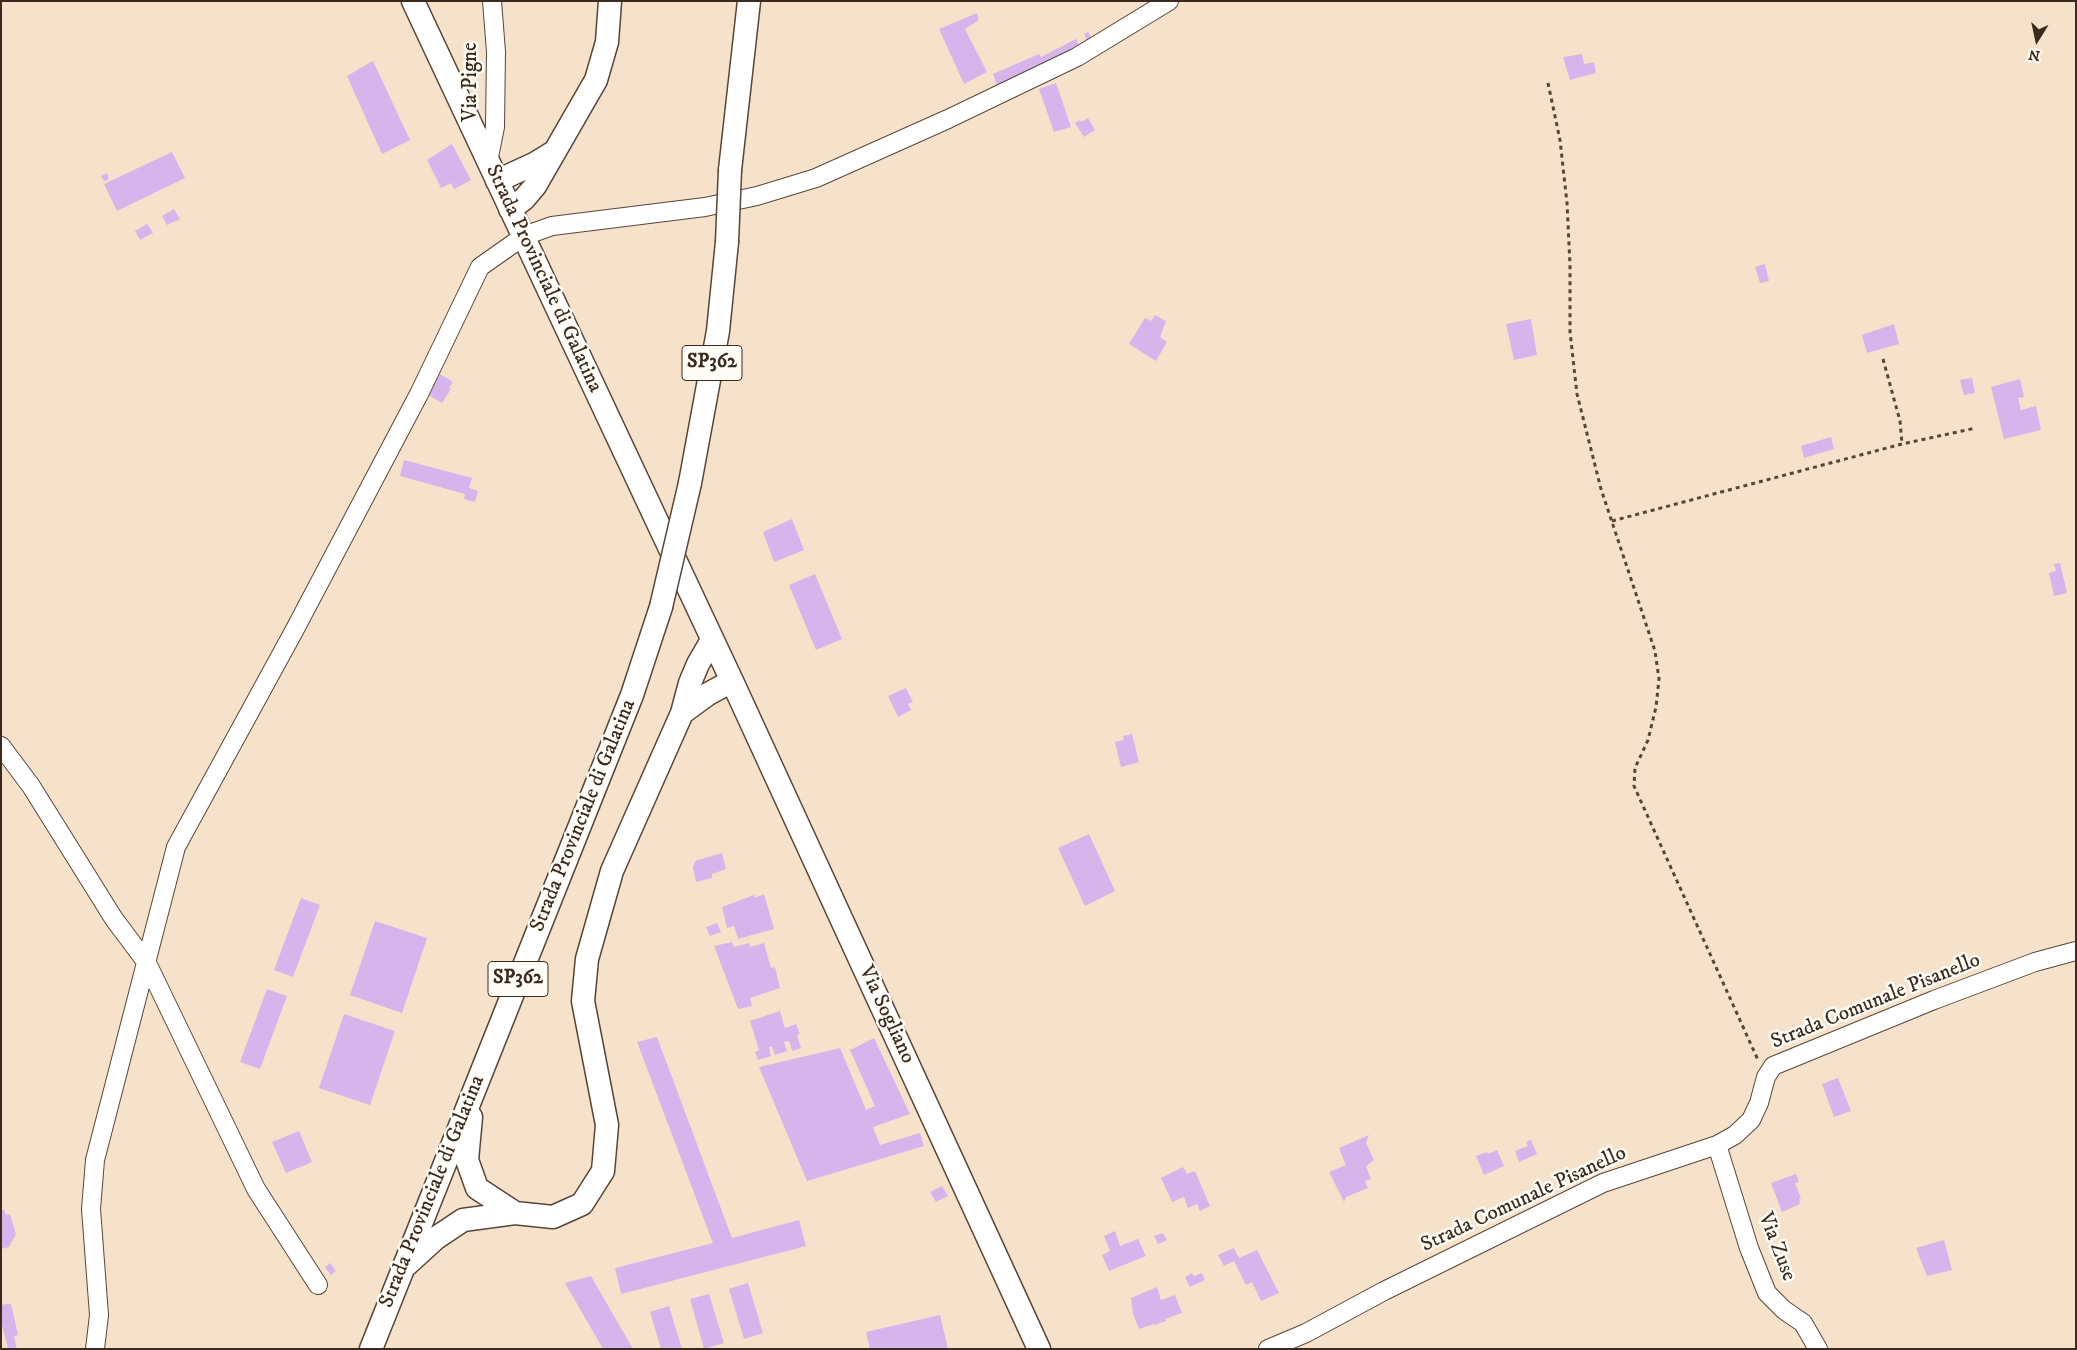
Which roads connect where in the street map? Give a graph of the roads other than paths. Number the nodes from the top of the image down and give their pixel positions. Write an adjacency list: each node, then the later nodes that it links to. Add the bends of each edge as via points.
1 (413, 1): 7 (main road, Strada Provinciale di Galatina)
2 (492, 1): 7 (street, Via Pigne, via 496,52)
3 (610, 1): 6 (main road, via 607,42 596,80)
4 (749, 1): 16 (main road, Strada Provinciale di Galatina / SP362, bridge, via 730,170 718,332 690,483 661,607 632,695)
5 (1169, 1): 9 (street, via 1077,57 816,178 757,196 705,207 552,226)
6 (554, 152): 7 (main road, via 536,163); 8 (main road, via 535,186)
7 (493, 172): 8 (main road, Strada Provinciale di Galatina)
8 (510, 209): 9 (main road, Strada Provinciale di Galatina)
9 (524, 236): 10 (main road, Strada Provinciale di Galatina); 15 (street, via 480,267 419,394 176,847)
10 (712, 640): 11 (main road, Strada Provinciale di Galatina); 12 (main road, via 690,683)
11 (732, 681): 12 (main road); 23 (main road, Via Sogliano)
12 (682, 713): 18 (main road, via 612,871 587,959 583,1001 607,1125 604,1171 582,1204 553,1217)
13 (1, 746): 15 (street, via 31,786 114,919)
14 (2076, 951): 17 (street, Strada Comunale Pisanello, via 2035,962 1934,1000 1773,1066 1751,1120 1735,1135)
15 (146, 963): 20 (street, via 256,1189); 21 (street, via 95,1160 91,1209 99,1315)
16 (473, 1092): 18 (main road, via 467,1160 476,1188); 19 (main road, Strada Provinciale di Galatina / SP362)
17 (1717, 1144): 24 (street, Strada Comunale Pisanello, via 1604,1183); 25 (street, Via Zuse, via 1768,1294 1803,1322)
18 (515, 1213): 19 (main road, via 463,1220 436,1238)
19 (402, 1269): 22 (main road, Strada Provinciale di Galatina / SP362)
20 (318, 1285)
21 (96, 1349)
22 (371, 1349)
23 (1040, 1349)
24 (1268, 1349)
25 (1818, 1349)

